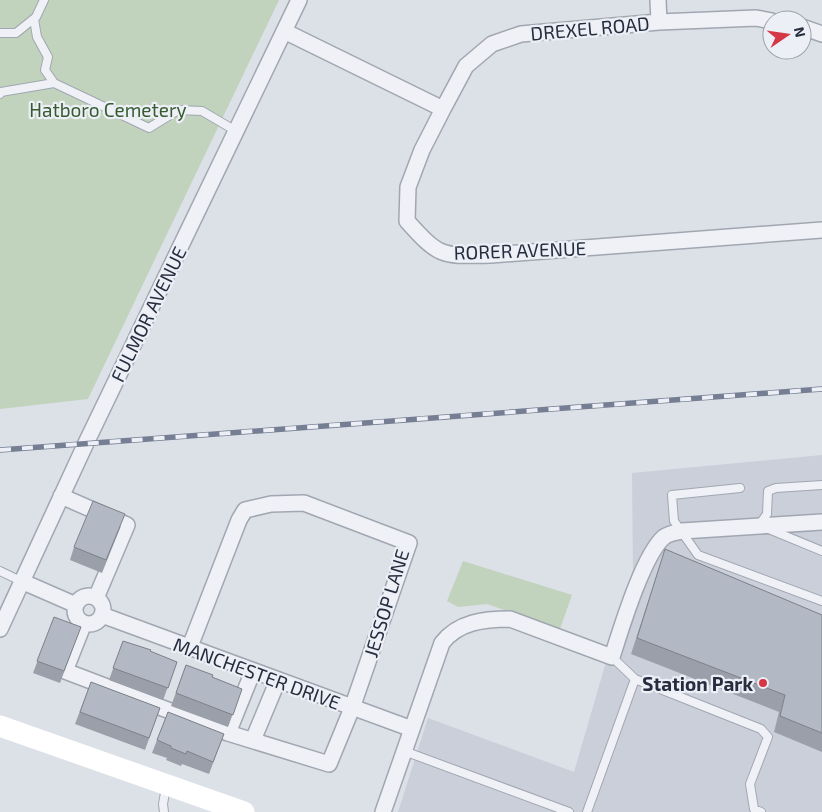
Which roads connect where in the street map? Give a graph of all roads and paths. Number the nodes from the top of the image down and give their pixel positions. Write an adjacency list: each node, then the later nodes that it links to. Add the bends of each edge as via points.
1 (44, 0): 4 (lane)
2 (299, 0): 7 (street, FULMOR AVENUE)
3 (658, 0): 6 (street)
4 (34, 19): 8 (lane, via 16,33); 9 (lane, via 37,36 48,57 45,70)
5 (762, 19): 6 (street, DREXEL ROAD)
6 (659, 22): 11 (street, DREXEL ROAD, via 521,34 492,44 466,66)
7 (284, 31): 11 (street); 12 (street, FULMOR AVENUE)
8 (0, 33)
9 (54, 83): 10 (lane); 12 (lane, via 149,128 178,110 202,111)
10 (0, 93)
11 (443, 109): 13 (street, RORER AVENUE, via 408,187 407,221 428,245 449,256)
12 (236, 131): 16 (street, FULMOR AVENUE)
13 (822, 230)
14 (822, 485): 18 (lane, via 768,491 767,514)
15 (740, 488): 19 (lane, via 672,495 674,521)
16 (61, 496): 22 (street, FULMOR AVENUE); 23 (street, via 127,525)
17 (822, 522): 18 (street)
18 (759, 525): 19 (street); 20 (lane)
19 (682, 531): 24 (lane, via 698,555); 30 (street, via 665,536 652,554 635,589)
20 (822, 551)
21 (0, 571): 22 (lane)
22 (22, 581): 25 (street); 28 (street, FULMOR AVENUE)
23 (96, 598): 25 (street, via 87,596); 26 (street, via 102,605)
24 (822, 601)
25 (76, 605): 27 (street, via 75,614)
26 (102, 615): 27 (street, via 97,622); 29 (street, MANCHESTER DRIVE)
27 (84, 623): 37 (street, via 66,671)
28 (0, 629)
29 (190, 648): 31 (street, MANCHESTER DRIVE); 34 (street, JESSOP LANE, via 239,520 246,510 272,504 304,503 409,543)
30 (612, 657): 32 (lane); 36 (street, via 510,619 459,627 442,643)
31 (252, 670): 33 (street, MANCHESTER DRIVE); 37 (street)
32 (635, 679): 45 (lane); 46 (lane, via 761,729 768,737 750,784 754,809)
33 (278, 680): 34 (street, MANCHESTER DRIVE); 38 (street)
34 (352, 708): 36 (street, MANCHESTER DRIVE); 38 (street, via 328,764)
35 (0, 726): 40 (street)
36 (412, 730): 39 (street)
37 (228, 733): 38 (street)
38 (253, 740)
39 (404, 751): 43 (street); 44 (lane)
40 (167, 785): 41 (lane); 42 (street)
41 (164, 812)
42 (244, 812)
43 (383, 812)
44 (569, 812)
45 (587, 812)
46 (762, 812)

